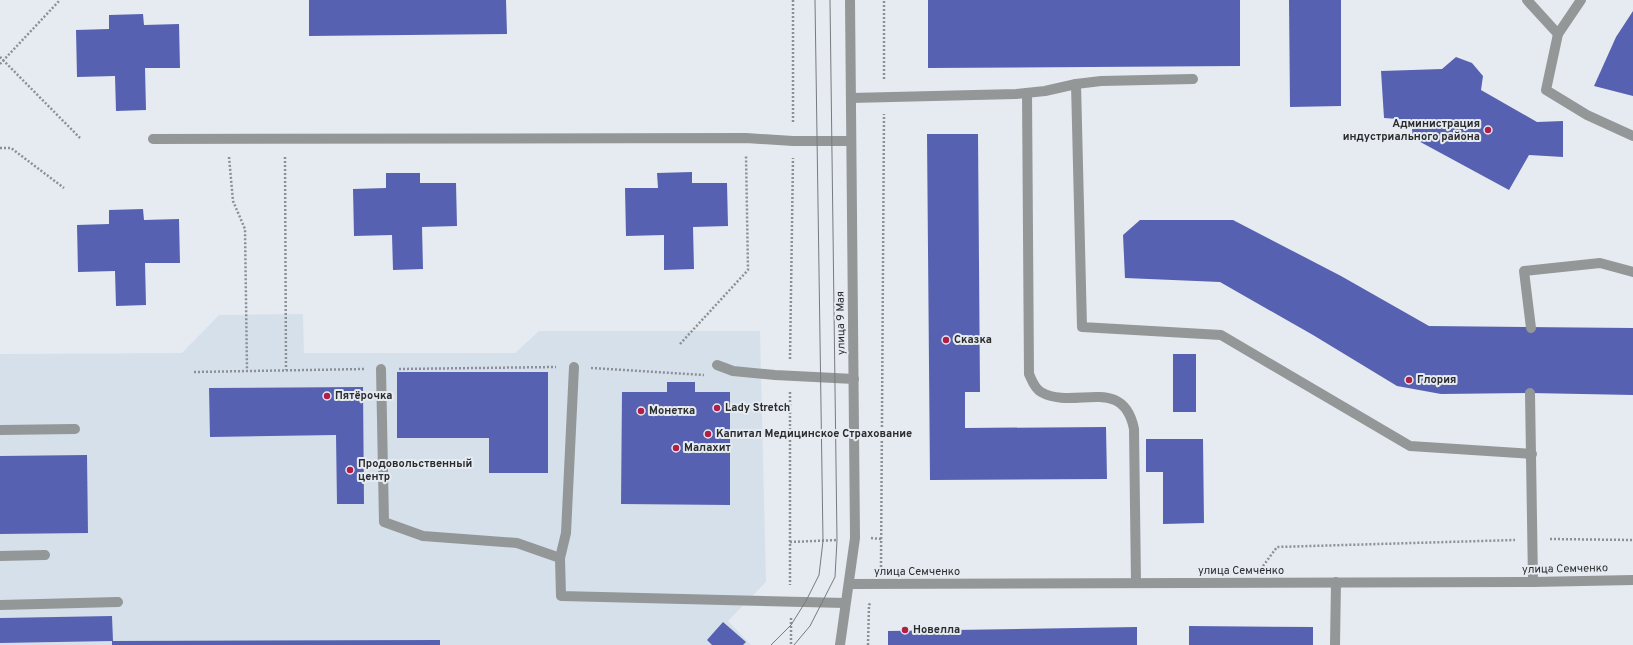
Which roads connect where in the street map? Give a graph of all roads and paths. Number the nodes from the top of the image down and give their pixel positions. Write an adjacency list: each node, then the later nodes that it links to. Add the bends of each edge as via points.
1 (60, 0): 9 (path)
2 (793, 0): 23 (path)
3 (850, 0): 15 (street, улица 9 Мая)
4 (884, 0): 14 (path)
5 (1527, 0): 7 (street)
6 (1581, 0): 7 (street)
7 (1558, 34): 16 (street, via 1546,90 1587,116)
8 (0, 57): 9 (path)
9 (3, 60): 10 (path); 17 (path)
10 (0, 64)
11 (1193, 79): 12 (street)
12 (1076, 84): 13 (street); 41 (street, via 1082,327 1221,335 1410,446)
13 (1027, 93): 14 (street); 50 (street, via 1029,374 1033,384 1041,392 1058,397 1108,397 1128,409 1134,429)
14 (884, 97): 15 (street); 53 (path)
15 (851, 98): 22 (street, улица 9 Мая)
16 (1633, 136)
17 (80, 138)
18 (228, 138): 19 (street); 21 (street); 32 (path, via 233,201 245,229)
19 (285, 138): 20 (street); 33 (path)
20 (746, 138): 23 (street); 28 (path, via 748,270)
21 (153, 139)
22 (851, 140): 23 (street); 37 (street, улица 9 Мая)
23 (793, 141): 36 (path)
24 (0, 148): 25 (path, via 11,148)
25 (64, 188)
26 (1633, 272): 27 (street, via 1600,263 1524,271)
27 (1531, 328)
28 (680, 344)
29 (717, 365): 36 (street, via 733,371)
30 (574, 366): 31 (path); 35 (path); 46 (street, via 566,533)
31 (381, 369): 33 (path); 46 (street, via 384,522 423,536 517,543)
32 (247, 370): 33 (path); 34 (path)
33 (286, 370)
34 (194, 372)
35 (676, 374)
36 (790, 376): 37 (street); 54 (path)
37 (854, 379): 52 (street, улица 9 Мая, via 855,538)
38 (1530, 393): 41 (street)
39 (75, 429): 40 (street)
40 (0, 430)
41 (1532, 454): 42 (street)
42 (1533, 539): 43 (path); 49 (street); 51 (path, via 1277,547)
43 (1633, 540)
44 (45, 555): 45 (street)
45 (0, 556)
46 (560, 558): 54 (street, via 561,596)
47 (1633, 580): 49 (street, улица Семченко)
48 (1336, 582): 49 (street, улица Семченко); 51 (street, улица Семченко); 61 (street)
49 (1533, 582)
50 (1136, 583): 51 (street, улица Семченко); 53 (street, улица Семченко)
51 (1250, 583)
52 (849, 584): 53 (street, улица Семченко); 56 (street, улица 9 Мая)
53 (881, 584): 60 (path, via 869,605)
54 (791, 601): 56 (street); 58 (path)
55 (118, 602): 57 (street)
56 (845, 603): 59 (street, улица 9 Мая)
57 (0, 605)
58 (791, 645)
59 (840, 645)
60 (868, 645)
61 (1335, 645)

